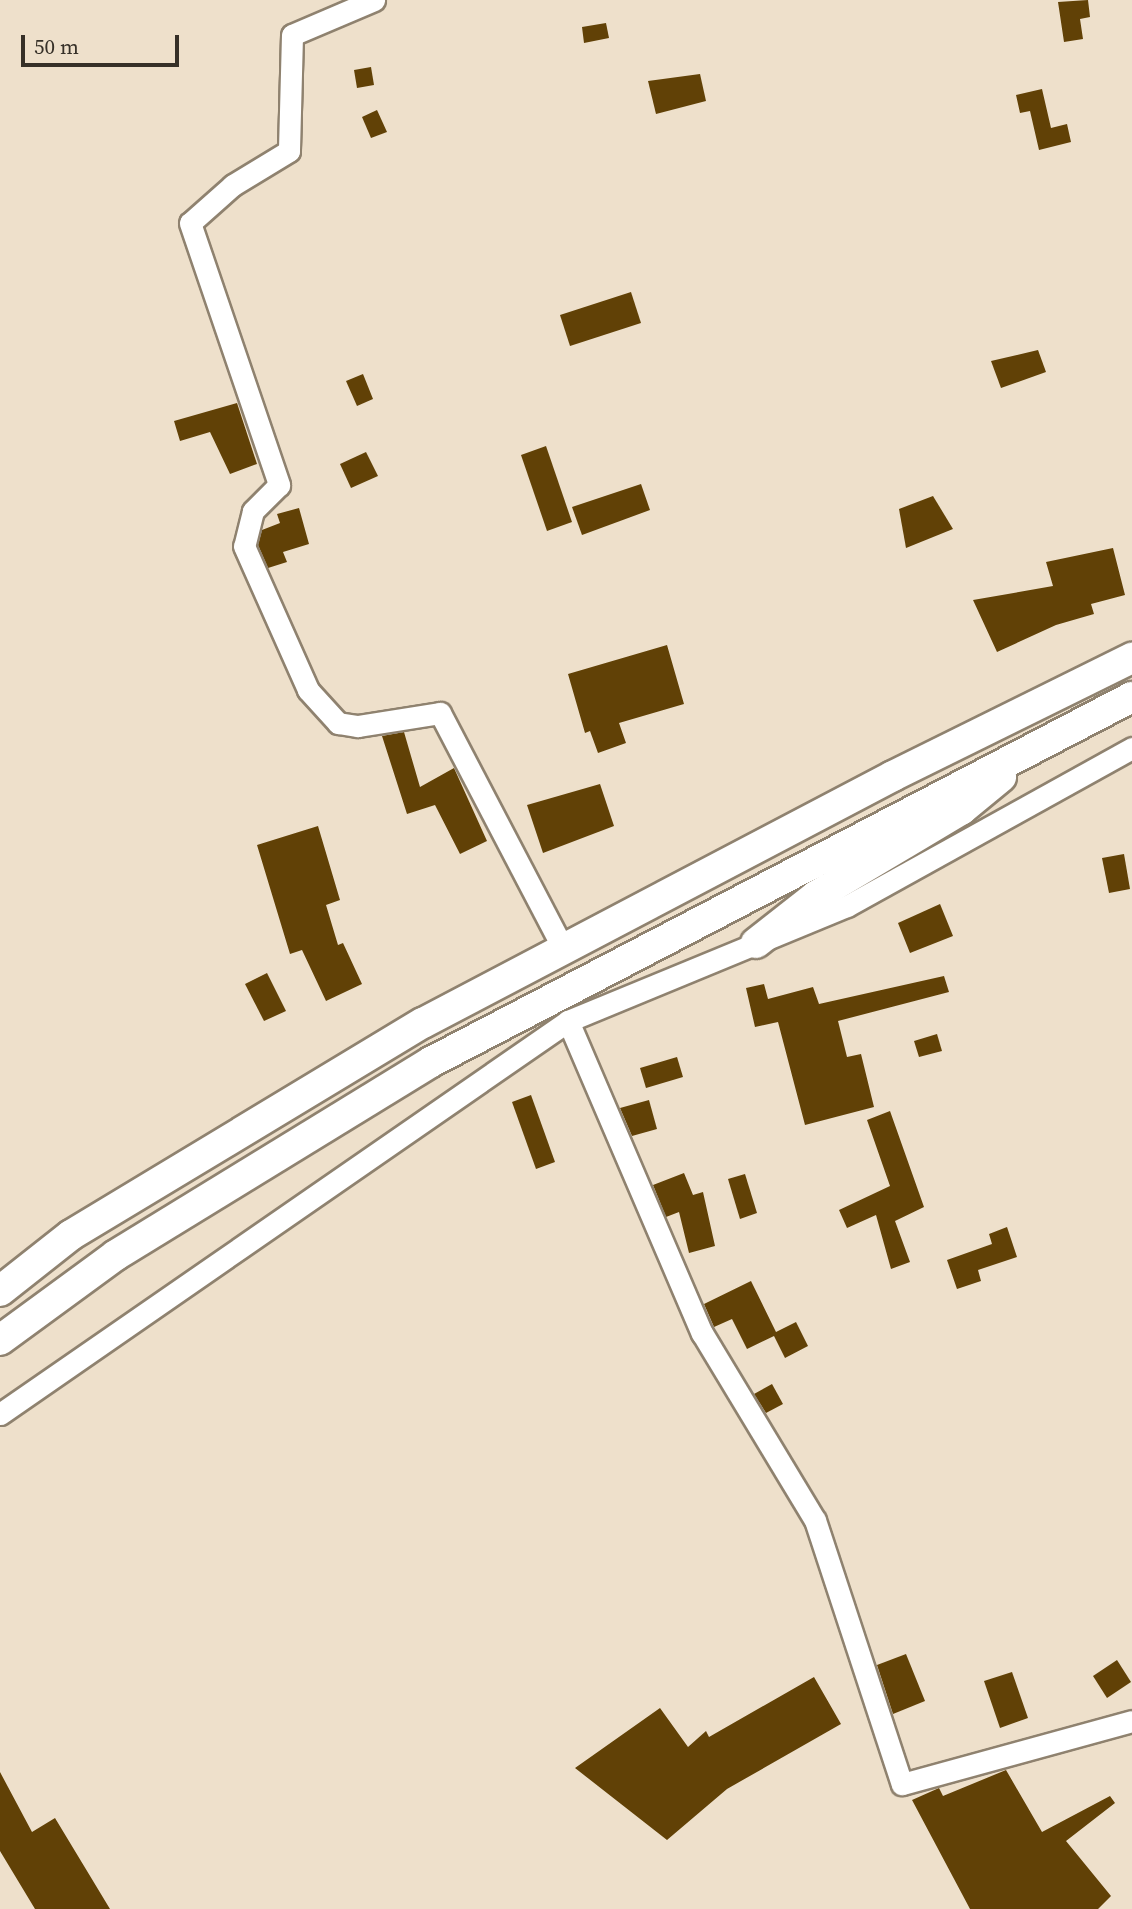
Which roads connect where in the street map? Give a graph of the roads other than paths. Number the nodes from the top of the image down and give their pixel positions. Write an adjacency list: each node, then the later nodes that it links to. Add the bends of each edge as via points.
1 (374, 0): 7 (street, via 292,35 289,150 233,185 190,223 279,485 253,511 244,546 308,690 338,723 358,726 440,713)
2 (1132, 658): 7 (highway, via 893,776)
3 (1132, 697): 4 (highway)
4 (1047, 739): 6 (highway, via 961,810 816,896); 10 (highway, via 431,1062 116,1255)
5 (1132, 748): 6 (street, via 847,906)
6 (756, 943): 8 (street)
7 (564, 950): 9 (highway, via 423,1023 83,1228)
8 (568, 1021): 11 (street); 12 (street, via 702,1333 815,1520 902,1784)
9 (0, 1291)
10 (0, 1340)
11 (0, 1414)
12 (1132, 1721)

